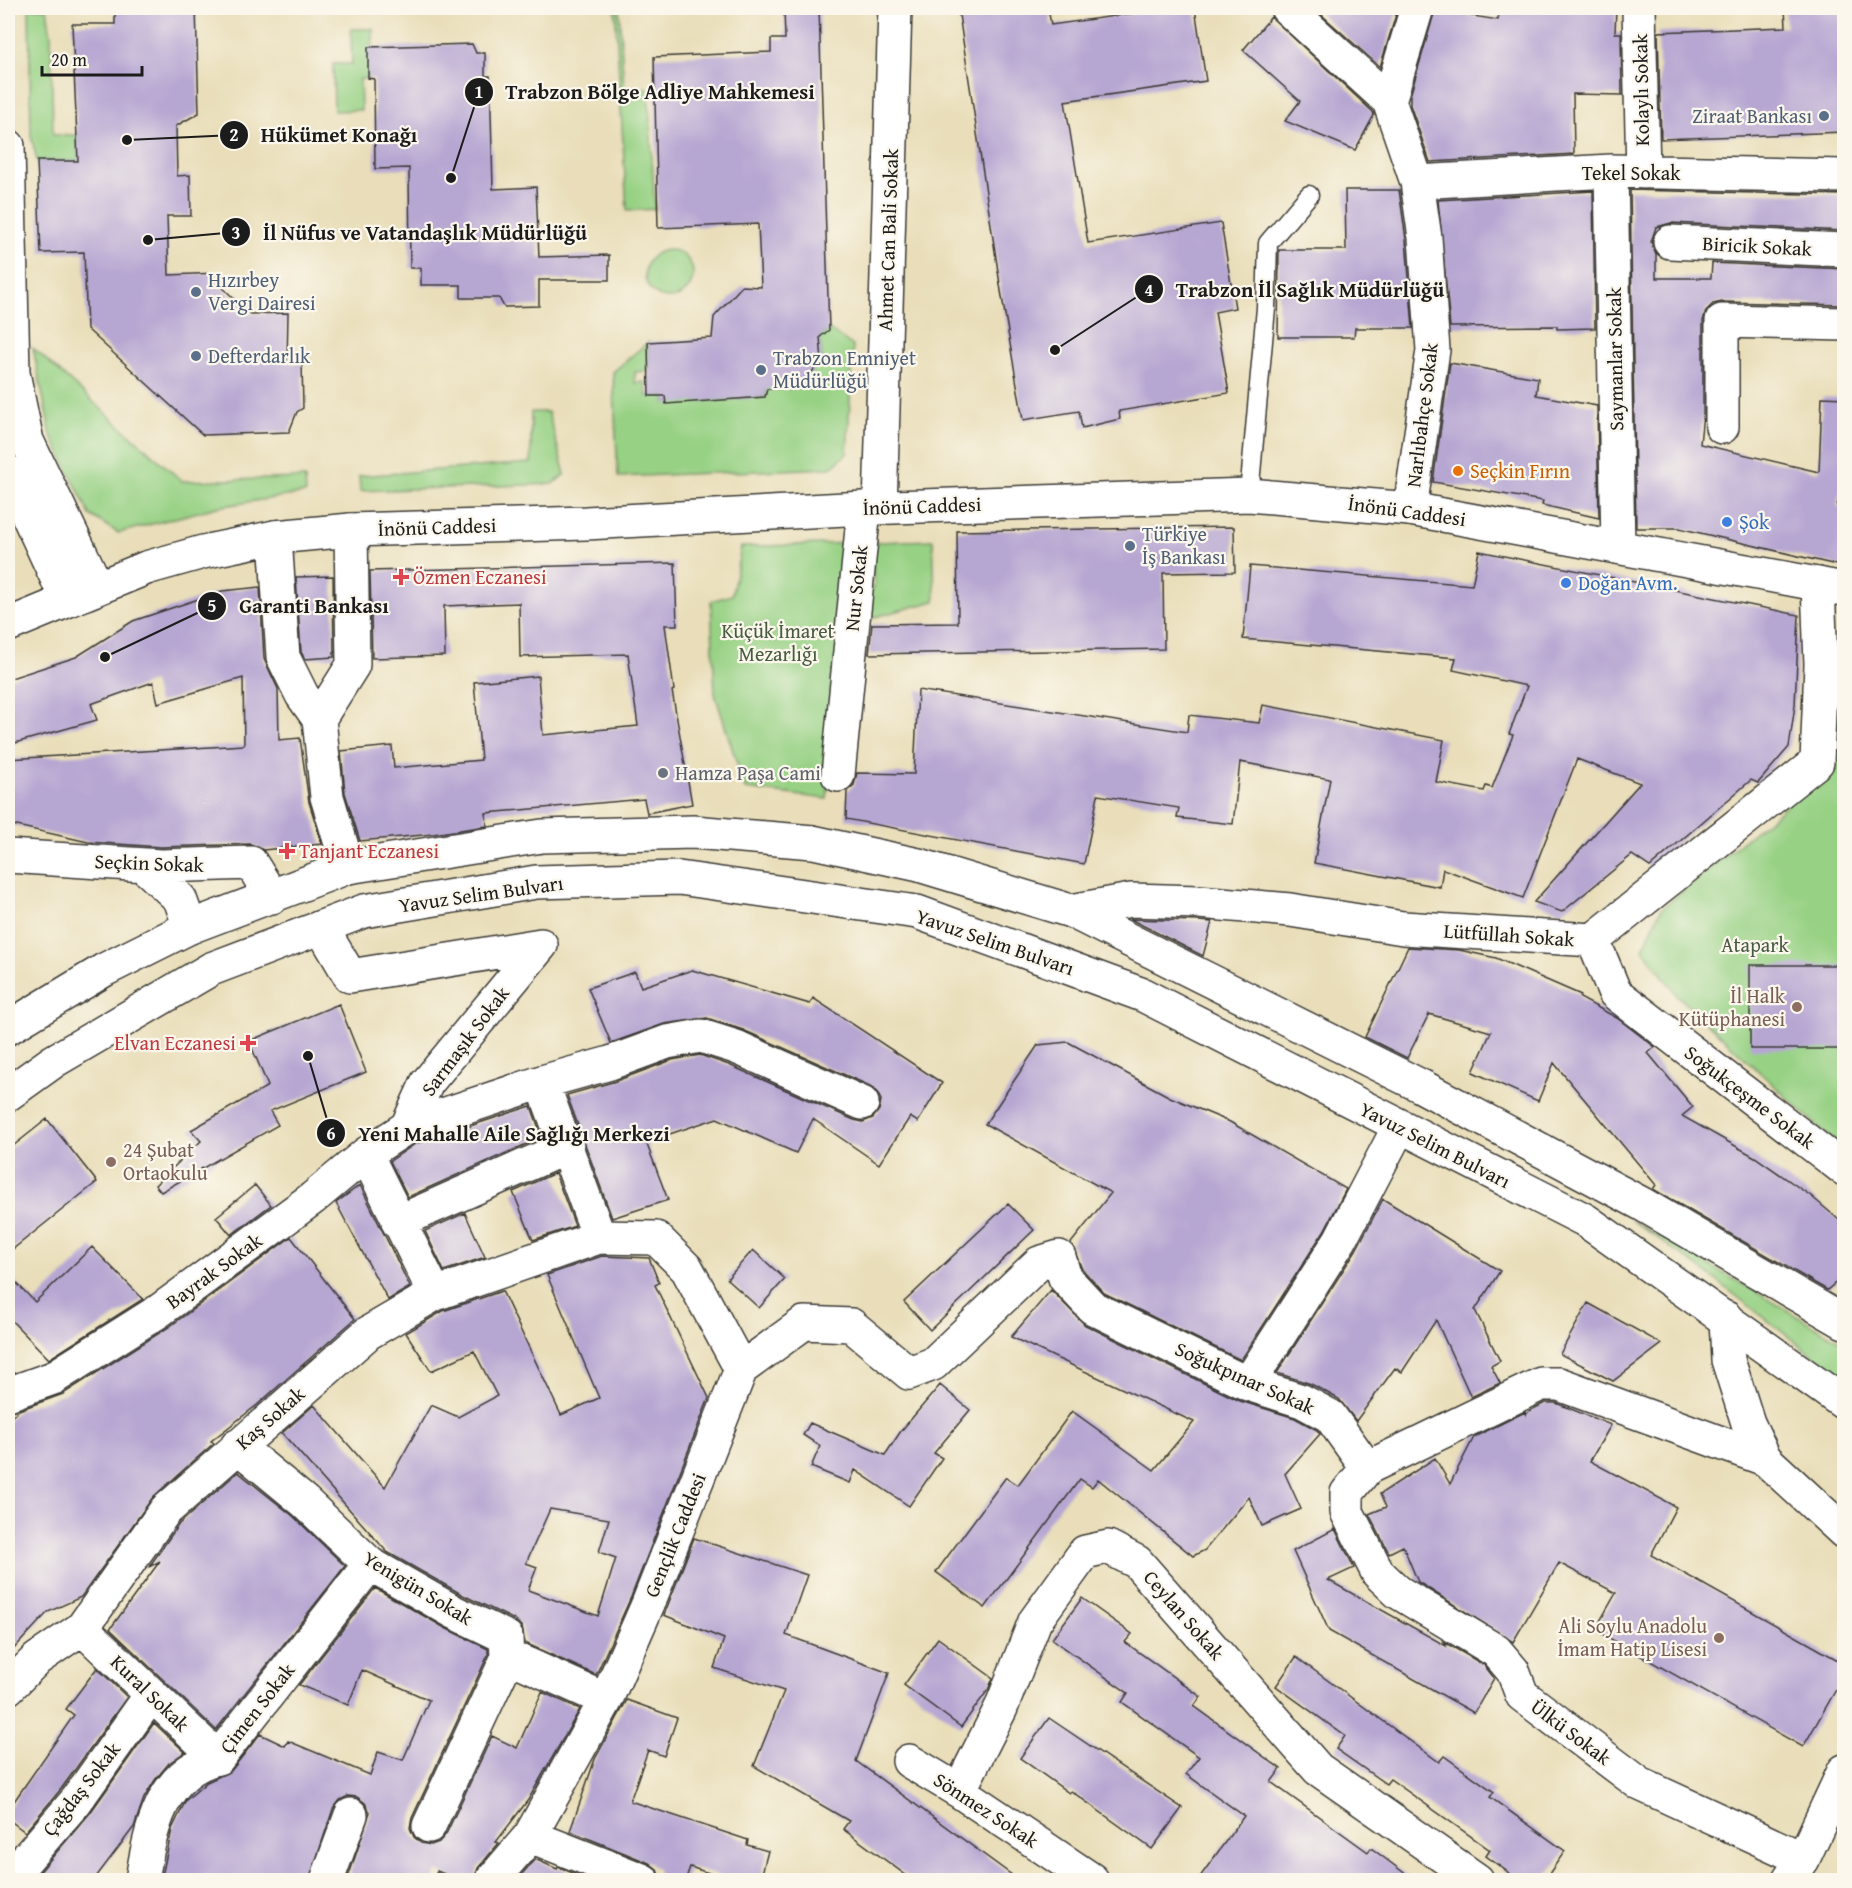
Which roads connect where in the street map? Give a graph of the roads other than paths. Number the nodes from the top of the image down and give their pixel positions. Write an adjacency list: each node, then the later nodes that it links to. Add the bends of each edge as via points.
1 (895, 8): 18 (street, Ahmet Can Bali Sokak)
2 (1287, 8): 5 (street)
3 (1417, 8): 5 (street)
4 (1639, 8): 8 (street, Kolaylı Sokak)
5 (1389, 101): 10 (street, Narlıbahçe Sokak)
6 (8, 146): 24 (street, via 14,373 21,412 27,441)
7 (1611, 171): 8 (street, Tekel Sokak); 10 (street, Tekel Sokak); 22 (street, Saymanlar Sokak)
8 (1643, 172): 9 (street, Tekel Sokak)
9 (1845, 177)
10 (1417, 182): 19 (street, Narlıbahçe Sokak, via 1433,350)
11 (1308, 195): 17 (lane, via 1268,243)
12 (1670, 242): 13 (street, Biricik Sokak)
13 (1845, 250)
14 (1845, 324): 15 (street, via 1722,321)
15 (1722, 427)
16 (8, 472): 25 (street)
17 (1249, 495): 18 (street, İnönü Caddesi); 19 (street, İnönü Caddesi)
18 (872, 508): 20 (street, İnönü Caddesi); 28 (street, Nur Sokak)
19 (1410, 509): 22 (street, İnönü Caddesi)
20 (351, 531): 21 (street, İnönü Caddesi); 27 (street, via 353,665)
21 (274, 537): 24 (street, İnönü Caddesi, via 146,568); 27 (street, via 284,657 302,695)
22 (1618, 547): 23 (street, İnönü Caddesi)
23 (1831, 586): 37 (street, Lütfüllah Sokak, via 1821,664 1817,762)
24 (97, 587): 25 (street, İnönü Caddesi)
25 (67, 600): 26 (street, İnönü Caddesi)
26 (8, 625)
27 (319, 719): 32 (street, via 327,797)
28 (838, 775)
29 (8, 856): 30 (street, Seçkin Sokak)
30 (142, 865): 31 (street, Seçkin Sokak); 35 (street)
31 (213, 865): 33 (street, Seçkin Sokak, via 250,863); 35 (street)
32 (348, 867): 33 (street); 34 (street, via 542,836 693,832 813,842 919,865)
33 (272, 897): 35 (street)
34 (1071, 911): 37 (street, Lütfüllah Sokak, via 1131,900 1199,902 1290,910 1403,928); 51 (street, via 1432,1091 1642,1204)
35 (185, 913): 38 (street, via 104,970)
36 (321, 927): 40 (street, Yavuz Selim Bulvarı, via 211,969 54,1061); 42 (street, Sarmaşık Sokak, via 351,976 541,945 427,1083); 43 (street, Yavuz Selim Bulvarı, via 364,911 536,882 679,878 917,912 1143,995)
37 (1593, 940): 46 (street, Soğukçeşme Sokak, via 1615,993)
38 (8, 1028)
39 (542, 1082): 41 (street, Sarmaşık Sokak, via 667,1042 701,1036 736,1047); 42 (street, Sarmaşık Sokak); 44 (street)
40 (8, 1094)
41 (862, 1103)
42 (407, 1127): 45 (street, Bayrak Sokak)
43 (1399, 1127): 50 (street, Yavuz Selim Bulvarı, via 1585,1220); 53 (street, via 1340,1240)
44 (567, 1148): 47 (street); 48 (street)
45 (366, 1154): 47 (street); 54 (street, Bayrak Sokak, via 313,1198 159,1311 53,1378)
46 (1845, 1169)
47 (398, 1221): 49 (street)
48 (598, 1237): 49 (street, Kaş Sokak); 52 (street, via 656,1238 687,1269)
49 (435, 1294): 56 (street, Kaş Sokak, via 368,1333)
50 (1726, 1318): 55 (street, Yavuz Selim Bulvarı); 57 (street, via 1728,1360)
51 (1845, 1322)
52 (741, 1369): 53 (street, Soğukpınar Sokak, via 804,1323 851,1325 909,1373 933,1364 1039,1263 1059,1257 1065,1278 1093,1308); 65 (street, Gençlik Caddesi)
53 (1248, 1384): 58 (street, Soğukpınar Sokak, via 1302,1401 1330,1416)
54 (8, 1394)
55 (1845, 1403)
56 (237, 1446): 60 (street, Yenigün Sokak); 61 (street, Kaş Sokak, via 165,1510)
57 (1765, 1459): 58 (street, via 1559,1384 1541,1384); 59 (street)
58 (1367, 1468): 73 (street, Ülkü Sokak, via 1347,1493 1347,1512 1378,1573 1398,1592 1496,1651 1513,1671 1522,1695 1640,1784)
59 (1845, 1532)
60 (370, 1564): 62 (street, Yenigün Sokak, via 506,1638); 66 (street, Çimen Sokak)
61 (82, 1628): 63 (street, Kaş Sokak, via 37,1659); 64 (street, Kural Sokak)
62 (507, 1659): 65 (street); 71 (street)
63 (8, 1688)
64 (151, 1695): 66 (street, Kural Sokak); 74 (street, Çağdaş Sokak, via 76,1801)
65 (606, 1700): 72 (street, Gençlik Caddesi)
66 (218, 1758): 75 (street, Çimen Sokak, via 200,1762 178,1779 151,1828)
67 (909, 1761): 69 (street, Sönmez Sokak)
68 (1845, 1771): 73 (street)
69 (959, 1791): 79 (street, Sönmez Sokak); 80 (street, Ceylan Sokak, via 1000,1708 1035,1621 1085,1552 1108,1547 1137,1562 1318,1769)
70 (351, 1815): 76 (street)
71 (429, 1826)
72 (530, 1836): 77 (street, Gençlik Caddesi); 78 (street)
73 (1796, 1870)
74 (8, 1880)
75 (142, 1881)
76 (327, 1881)
77 (492, 1881)
78 (642, 1881)
79 (1092, 1881)
80 (1477, 1881)

